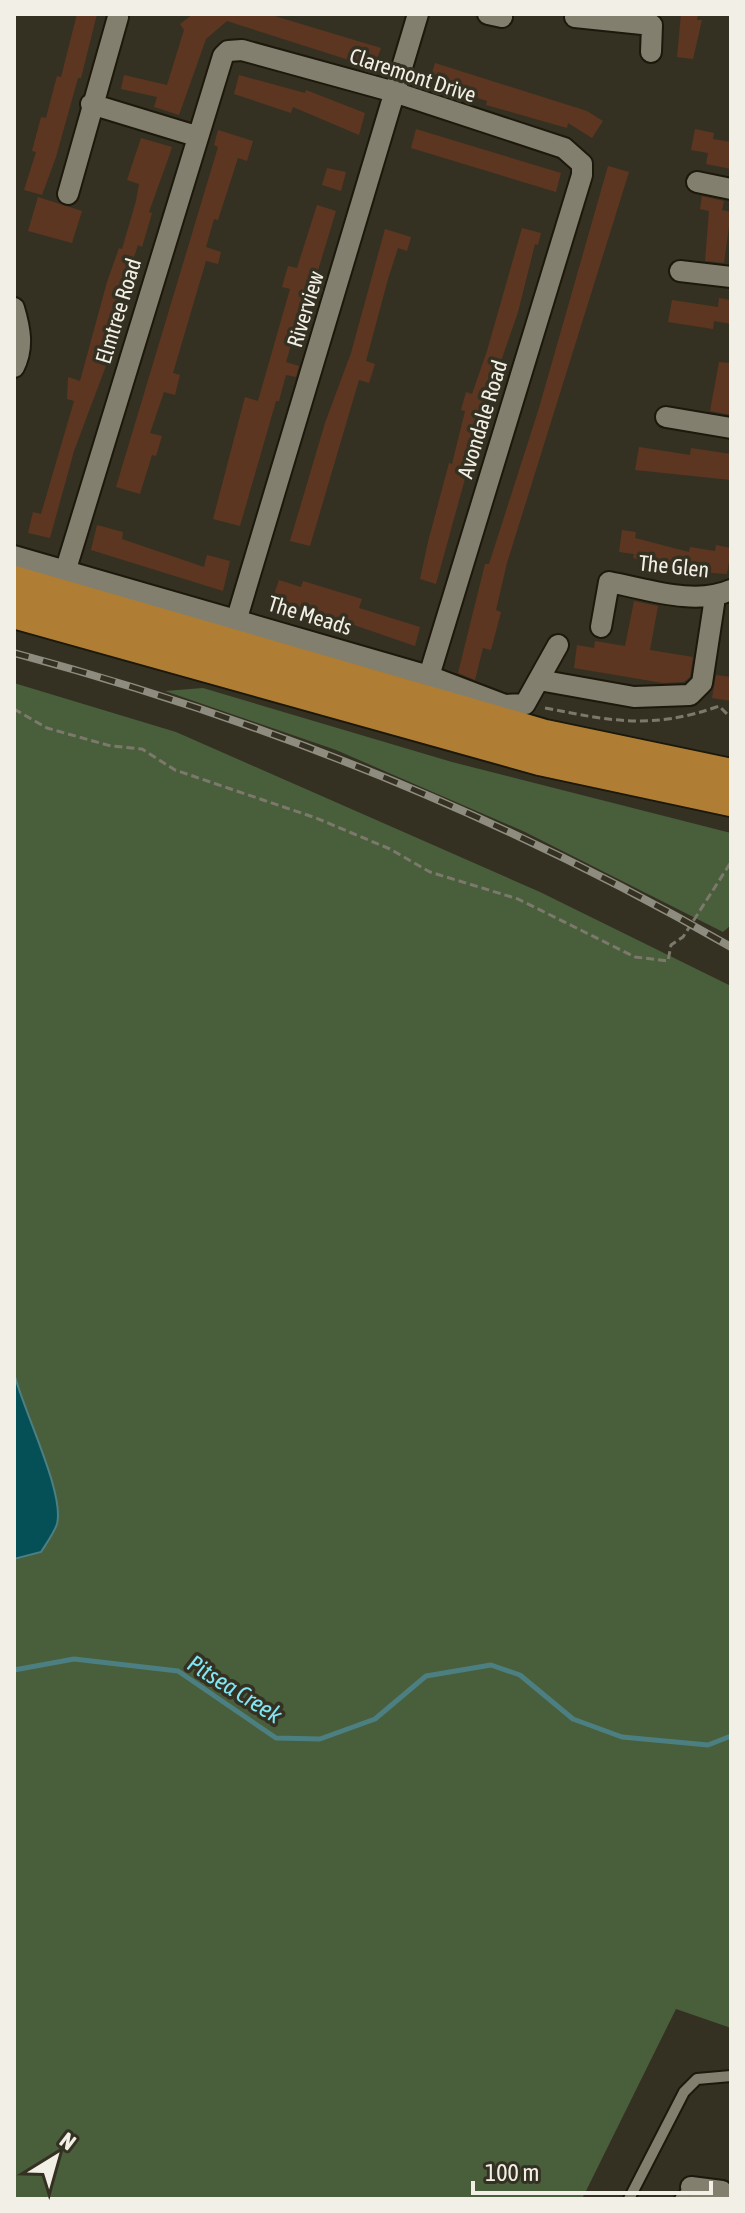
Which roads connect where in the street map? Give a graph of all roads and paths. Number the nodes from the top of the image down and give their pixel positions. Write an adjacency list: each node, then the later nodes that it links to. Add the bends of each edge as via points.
1 (418, 14): 6 (street, Riverview)
2 (576, 14): 4 (street, via 652,25)
3 (118, 17): 7 (street)
4 (651, 52)
5 (219, 64): 6 (street, Claremont Drive, via 228,51 242,50); 8 (street, Elmtree Road)
6 (396, 94): 9 (street, Claremont Drive, via 564,148 582,164); 25 (street, Riverview)
7 (91, 104): 8 (street); 12 (street)
8 (196, 136): 20 (street, Elmtree Road)
9 (582, 175): 28 (street, Avondale Road)
10 (697, 182): 11 (street)
11 (731, 189)
12 (68, 194)
13 (680, 271): 14 (street)
14 (731, 277)
15 (14, 308): 16 (street, via 21,340)
16 (14, 367)
17 (666, 417): 18 (street)
18 (731, 428)
19 (14, 556): 20 (street, The Meads)
20 (65, 572): 25 (street, The Meads)
21 (14, 582): 31 (highway)
22 (731, 590): 26 (street, The Glen, via 692,596 609,582)
23 (714, 604): 29 (street, via 702,683 690,695 634,697)
24 (14, 612): 31 (highway, via 540,759)
25 (237, 618): 28 (street, The Meads)
26 (601, 627)
27 (558, 645): 29 (street, The Meads)
28 (429, 676): 29 (street, The Meads, via 517,707 525,704)
29 (539, 680)
30 (14, 709): 32 (path, via 47,728 142,749 175,770 316,818 430,872 518,899 635,957 668,961 671,945 683,937)
31 (729, 788)
32 (731, 862)
33 (731, 2076): 37 (lane, via 697,2079 684,2092)
34 (731, 2171): 36 (street)
35 (688, 2195): 36 (street)
36 (721, 2195)
37 (629, 2199)

